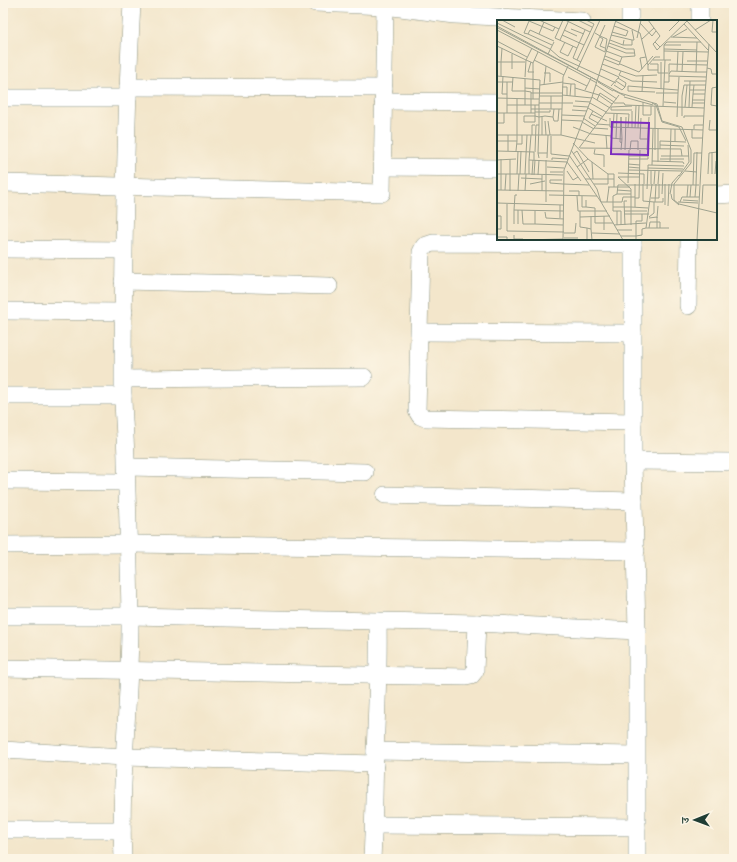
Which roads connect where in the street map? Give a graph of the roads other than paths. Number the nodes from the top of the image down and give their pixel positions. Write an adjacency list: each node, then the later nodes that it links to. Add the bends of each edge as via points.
1 (132, 3): 9 (street)
2 (315, 3): 5 (street)
3 (630, 3): 7 (street)
4 (700, 3): 8 (street)
5 (385, 6): 6 (street, via 455,15); 10 (street)
6 (561, 20)
7 (630, 20)
8 (700, 20)
9 (128, 93): 10 (street); 11 (street); 16 (street)
10 (383, 95): 12 (street); 13 (street)
11 (3, 98)
12 (497, 102)
13 (383, 167): 14 (street); 16 (street, via 382,194)
14 (497, 168)
15 (3, 183): 16 (street)
16 (126, 186): 22 (street)
17 (734, 194): 18 (street)
18 (717, 195)
19 (689, 240): 25 (street)
20 (633, 241): 28 (street, via 433,243 424,246 420,252); 29 (street)
21 (3, 249): 22 (street)
22 (123, 250): 23 (street)
23 (123, 282): 24 (street); 27 (street)
24 (329, 286)
25 (688, 306)
26 (3, 311): 27 (street)
27 (124, 312): 31 (street)
28 (420, 332): 29 (street); 34 (street, via 417,411 420,416)
29 (633, 333): 34 (street)
30 (364, 376): 31 (street)
31 (124, 379): 33 (street)
32 (3, 396): 33 (street)
33 (123, 396): 38 (street)
34 (633, 422): 35 (street)
35 (633, 461): 36 (street); 41 (street)
36 (734, 462)
37 (366, 472): 38 (street)
38 (126, 474): 39 (street); 42 (street)
39 (3, 481)
40 (385, 496): 41 (street)
41 (634, 501): 44 (street)
42 (128, 544): 43 (street); 44 (street); 46 (street)
43 (3, 545)
44 (636, 550): 49 (street)
45 (3, 616): 46 (street)
46 (130, 616): 47 (street); 51 (street)
47 (378, 621): 48 (street); 52 (street)
48 (476, 623): 49 (street); 52 (street, via 474,671 471,676)
49 (637, 631): 54 (street)
50 (3, 668): 51 (street)
51 (129, 671): 52 (street); 55 (street)
52 (379, 676): 56 (street)
53 (3, 750): 55 (street)
54 (636, 755): 56 (street); 58 (street)
55 (124, 757): 56 (street); 60 (street)
56 (375, 758): 57 (street)
57 (374, 825): 58 (street); 62 (street)
58 (637, 826): 63 (street)
59 (3, 830): 60 (street)
60 (122, 830): 61 (street)
61 (123, 859)
62 (372, 859)
63 (637, 859)

